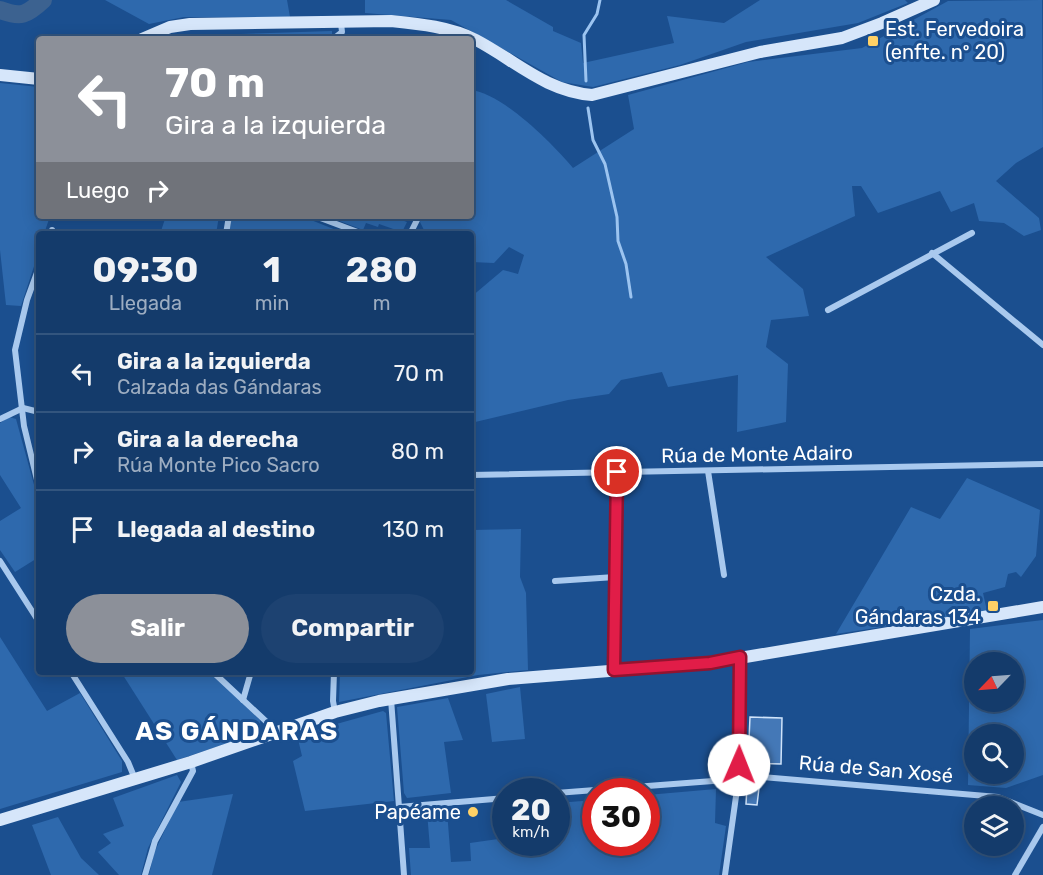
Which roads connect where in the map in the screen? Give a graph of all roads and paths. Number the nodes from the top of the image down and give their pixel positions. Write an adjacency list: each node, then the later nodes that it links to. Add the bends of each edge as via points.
1 (934, 0): 6 (main road, via 842,38 760,52 592,95 551,86)
2 (341, 23): 3 (main road, via 190,24); 4 (street, via 342,32); 5 (main road, via 391,21)
3 (149, 36)
4 (337, 36)
5 (465, 36)
6 (474, 40)
7 (0, 75): 8 (main road)
8 (36, 79)
9 (323, 219): 10 (street)
10 (355, 231)
11 (972, 233): 12 (street)
12 (932, 253): 14 (street); 15 (street)
13 (36, 275): 16 (street, via 15,350)
14 (828, 310)
15 (1043, 345)
16 (23, 408): 17 (street); 18 (street); 22 (street)
17 (36, 411)
18 (0, 419)
19 (1043, 464): 20 (street, Rúa de Monte Adairo)
20 (708, 471): 21 (street, Rúa de Monte Adairo); 25 (street)
21 (617, 472): 23 (street, Rúa de Monte Adairo); 26 (street)
22 (36, 476)
23 (474, 476)
24 (0, 561): 29 (street)
25 (724, 576)
26 (615, 577): 27 (street); 31 (street)
27 (555, 581)
28 (1043, 607): 30 (main road)
29 (36, 617)
30 (740, 657): 31 (main road); 41 (street)
31 (614, 670): 36 (main road, via 508,679)
32 (73, 675): 42 (street)
33 (216, 675): 37 (street)
34 (250, 675): 37 (street)
35 (334, 675): 38 (street)
36 (391, 699): 38 (main road); 45 (street)
37 (243, 700): 39 (street)
38 (335, 712): 39 (main road)
39 (275, 732): 40 (main road)
40 (191, 762): 42 (main road); 49 (street, via 193,771 155,841)
41 (739, 777): 43 (street, Rúa de San Xosé); 46 (street, Rúa de San Xosé, via 998,797); 51 (street)
42 (135, 779): 47 (main road)
43 (570, 792)
44 (492, 799): 45 (street)
45 (399, 807): 50 (street)
46 (1043, 815)
47 (0, 820)
48 (1043, 827): 52 (street)
49 (145, 875)
50 (404, 875)
51 (725, 875)
52 (1016, 875)

